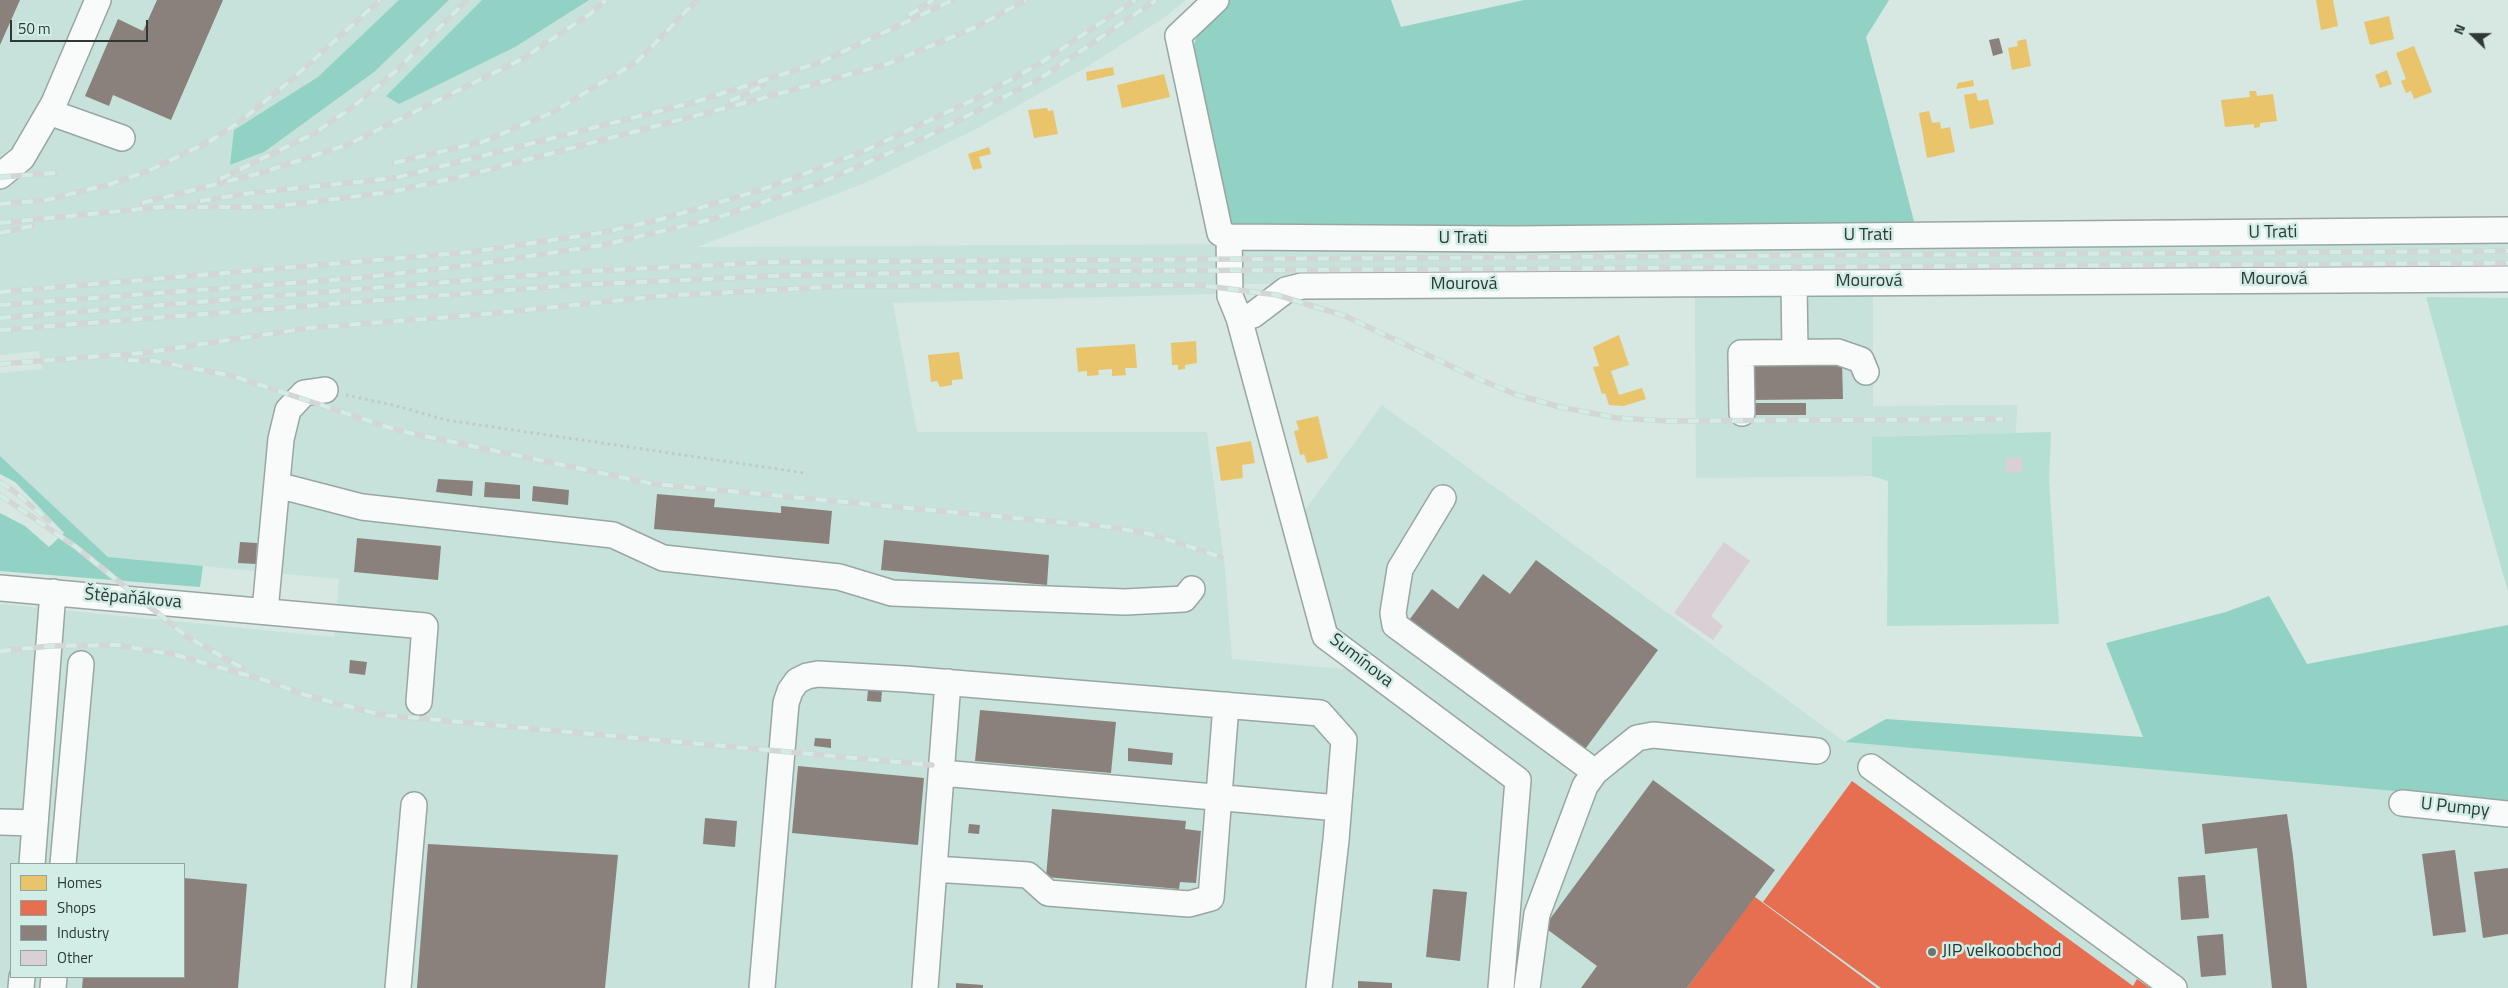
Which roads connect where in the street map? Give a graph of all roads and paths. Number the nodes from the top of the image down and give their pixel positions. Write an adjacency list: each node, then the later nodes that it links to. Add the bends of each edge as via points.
1 (98, 0): 3 (street)
2 (1216, 0): 7 (street, via 1178,36)
3 (49, 112): 4 (street); 5 (street, via 22,158)
4 (122, 138)
5 (0, 176)
6 (2508, 230): 7 (street, U Trati, via 1522,239)
7 (1224, 235): 10 (street, Sumínova, via 1230,296)
8 (2508, 279): 9 (street, Mourová)
9 (1794, 283): 10 (street, Mourová, via 1302,286 1286,290 1253,315); 11 (street)
10 (1239, 318): 44 (street, Sumínova, via 1325,636 1518,780)
11 (1795, 352): 12 (street, via 1838,352 1861,360); 14 (street, via 1741,353)
12 (1866, 372)
13 (325, 390): 15 (path, via 446,420); 16 (street, via 304,393 288,410 281,439)
14 (1742, 413)
15 (805, 473)
16 (278, 485): 19 (street, via 362,507 613,535 663,558 840,577 892,593 1125,602 1184,599); 21 (street)
17 (1443, 498): 28 (street, via 1400,569 1393,613 1395,625)
18 (0, 588): 20 (street, Štěpaňákova)
19 (1192, 589)
20 (53, 592): 21 (street, Štěpaňákova); 36 (street)
21 (265, 611): 24 (street, Štěpaňákova, via 425,626)
22 (81, 664): 38 (street)
23 (948, 682): 25 (street); 29 (street); 41 (street, via 818,674 798,681 790,691 786,703)
24 (419, 702)
25 (1226, 705): 30 (street); 33 (street, via 1320,713 1344,740)
26 (1817, 751): 28 (street, via 1653,734 1637,738)
27 (1871, 767): 46 (street)
28 (1595, 772): 45 (street, via 1586,786 1537,914)
29 (942, 773): 30 (street); 39 (street)
30 (1221, 798): 33 (street); 39 (street, via 1211,898 1189,904 1048,894 1028,875)
31 (2402, 803): 34 (street, U Pumpy)
32 (414, 805): 40 (street)
33 (1338, 808): 43 (street)
34 (2508, 814)
35 (0, 822): 36 (street)
36 (35, 823): 37 (street)
37 (32, 863)
38 (63, 863)
39 (934, 869): 42 (street)
40 (398, 988)
41 (762, 988)
42 (925, 988)
43 (1319, 988)
44 (1501, 988)
45 (1527, 988)
46 (2174, 988)

